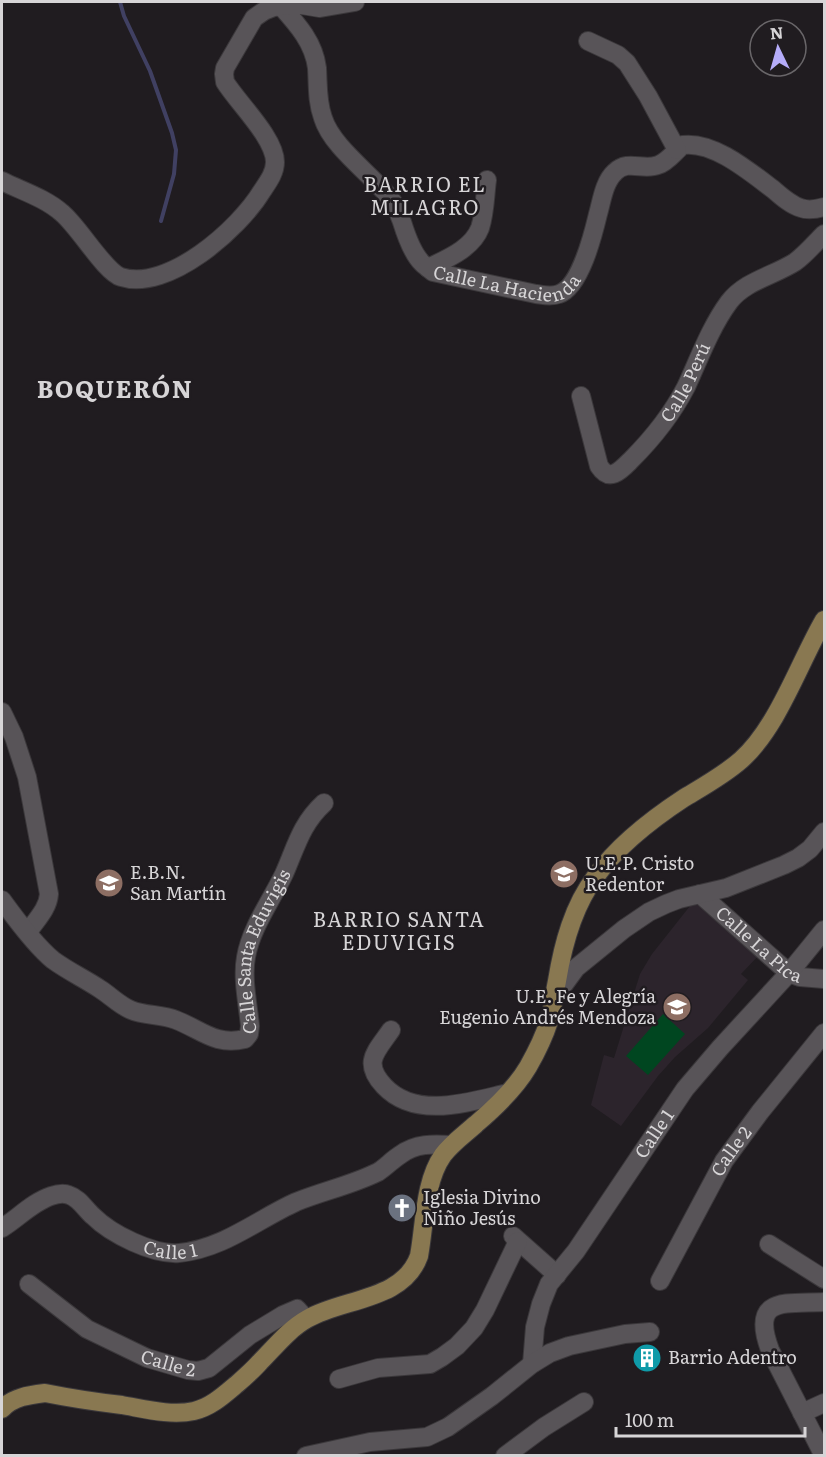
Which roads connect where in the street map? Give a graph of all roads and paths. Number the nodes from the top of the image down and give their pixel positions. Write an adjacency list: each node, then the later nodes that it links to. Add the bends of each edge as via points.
1 (355, 2): 2 (street, via 320,8)
2 (271, 6): 6 (street, via 254,18 224,74 231,92 272,147 275,165 246,213 198,257 149,278 116,275 61,212); 9 (street, Calle La Hacienda, via 302,31 313,50 320,104 329,131 391,199 414,251)
3 (588, 41): 4 (street, via 627,63)
4 (677, 150): 7 (street, Calle La Hacienda, via 689,144 712,149 790,203 802,209); 9 (street, Calle La Hacienda, via 658,166 624,166 615,172 607,184 581,267 561,294 536,294)
5 (487, 180): 9 (street, via 477,235 455,254)
6 (2, 181)
7 (825, 207)
8 (825, 234): 10 (street, Calle Perú, via 797,261 740,291 729,303 668,416 618,473 609,474 598,466)
9 (428, 268)
10 (581, 396)
11 (825, 620): 21 (main road, via 779,708 748,753 636,833 595,876 578,904 564,943)
12 (2, 712): 18 (street, via 27,777 49,894 49,902)
13 (324, 803): 18 (street, Calle Santa Eduvigis, via 313,813 298,839 250,943 245,973 250,1026 245,1039 233,1042 213,1038 173,1018 122,1006 52,958)
14 (825, 832): 15 (street, via 798,858 726,888)
15 (700, 894): 19 (street, Calle La Pica); 21 (street, via 666,904 624,929 576,968)
16 (2, 900): 18 (street)
17 (825, 930): 19 (street, Calle 1)
18 (28, 932)
19 (789, 973): 20 (street, Calle La Pica); 28 (street, Calle 1, via 685,1089)
20 (825, 979)
21 (554, 998): 24 (main road, via 540,1044)
22 (391, 1030): 24 (street, via 372,1063 381,1083 397,1097 438,1106)
23 (825, 1034): 30 (street, Calle 2, via 724,1161)
24 (508, 1093): 25 (main road)
25 (452, 1145): 26 (street, Calle 1, via 413,1147 378,1171 294,1203 242,1232 189,1251 158,1250 131,1241 94,1217 71,1195 51,1196 38,1202); 33 (main road, via 442,1156 429,1189 419,1256 407,1276 377,1294)
26 (2, 1228)
27 (769, 1244): 29 (street)
28 (557, 1275): 35 (street, Calle 1, via 541,1304); 36 (street, via 516,1238 485,1310 457,1346 430,1364 378,1368)
29 (825, 1280)
30 (660, 1281)
31 (29, 1284): 33 (street, Calle 2, via 87,1329 147,1358 188,1370 209,1368 283,1315 297,1309)
32 (825, 1302): 40 (street, via 782,1304 766,1313 764,1319 770,1350)
33 (306, 1319): 39 (main road, via 222,1397 194,1411 157,1411 45,1393 15,1399)
34 (650, 1332): 35 (street, via 569,1346)
35 (532, 1364): 41 (street, via 448,1427 427,1437 370,1442)
36 (339, 1379)
37 (584, 1402): 42 (street)
38 (825, 1403): 40 (street)
39 (2, 1409)
40 (802, 1413): 43 (street)
41 (306, 1455)
42 (505, 1455)
43 (824, 1455)

